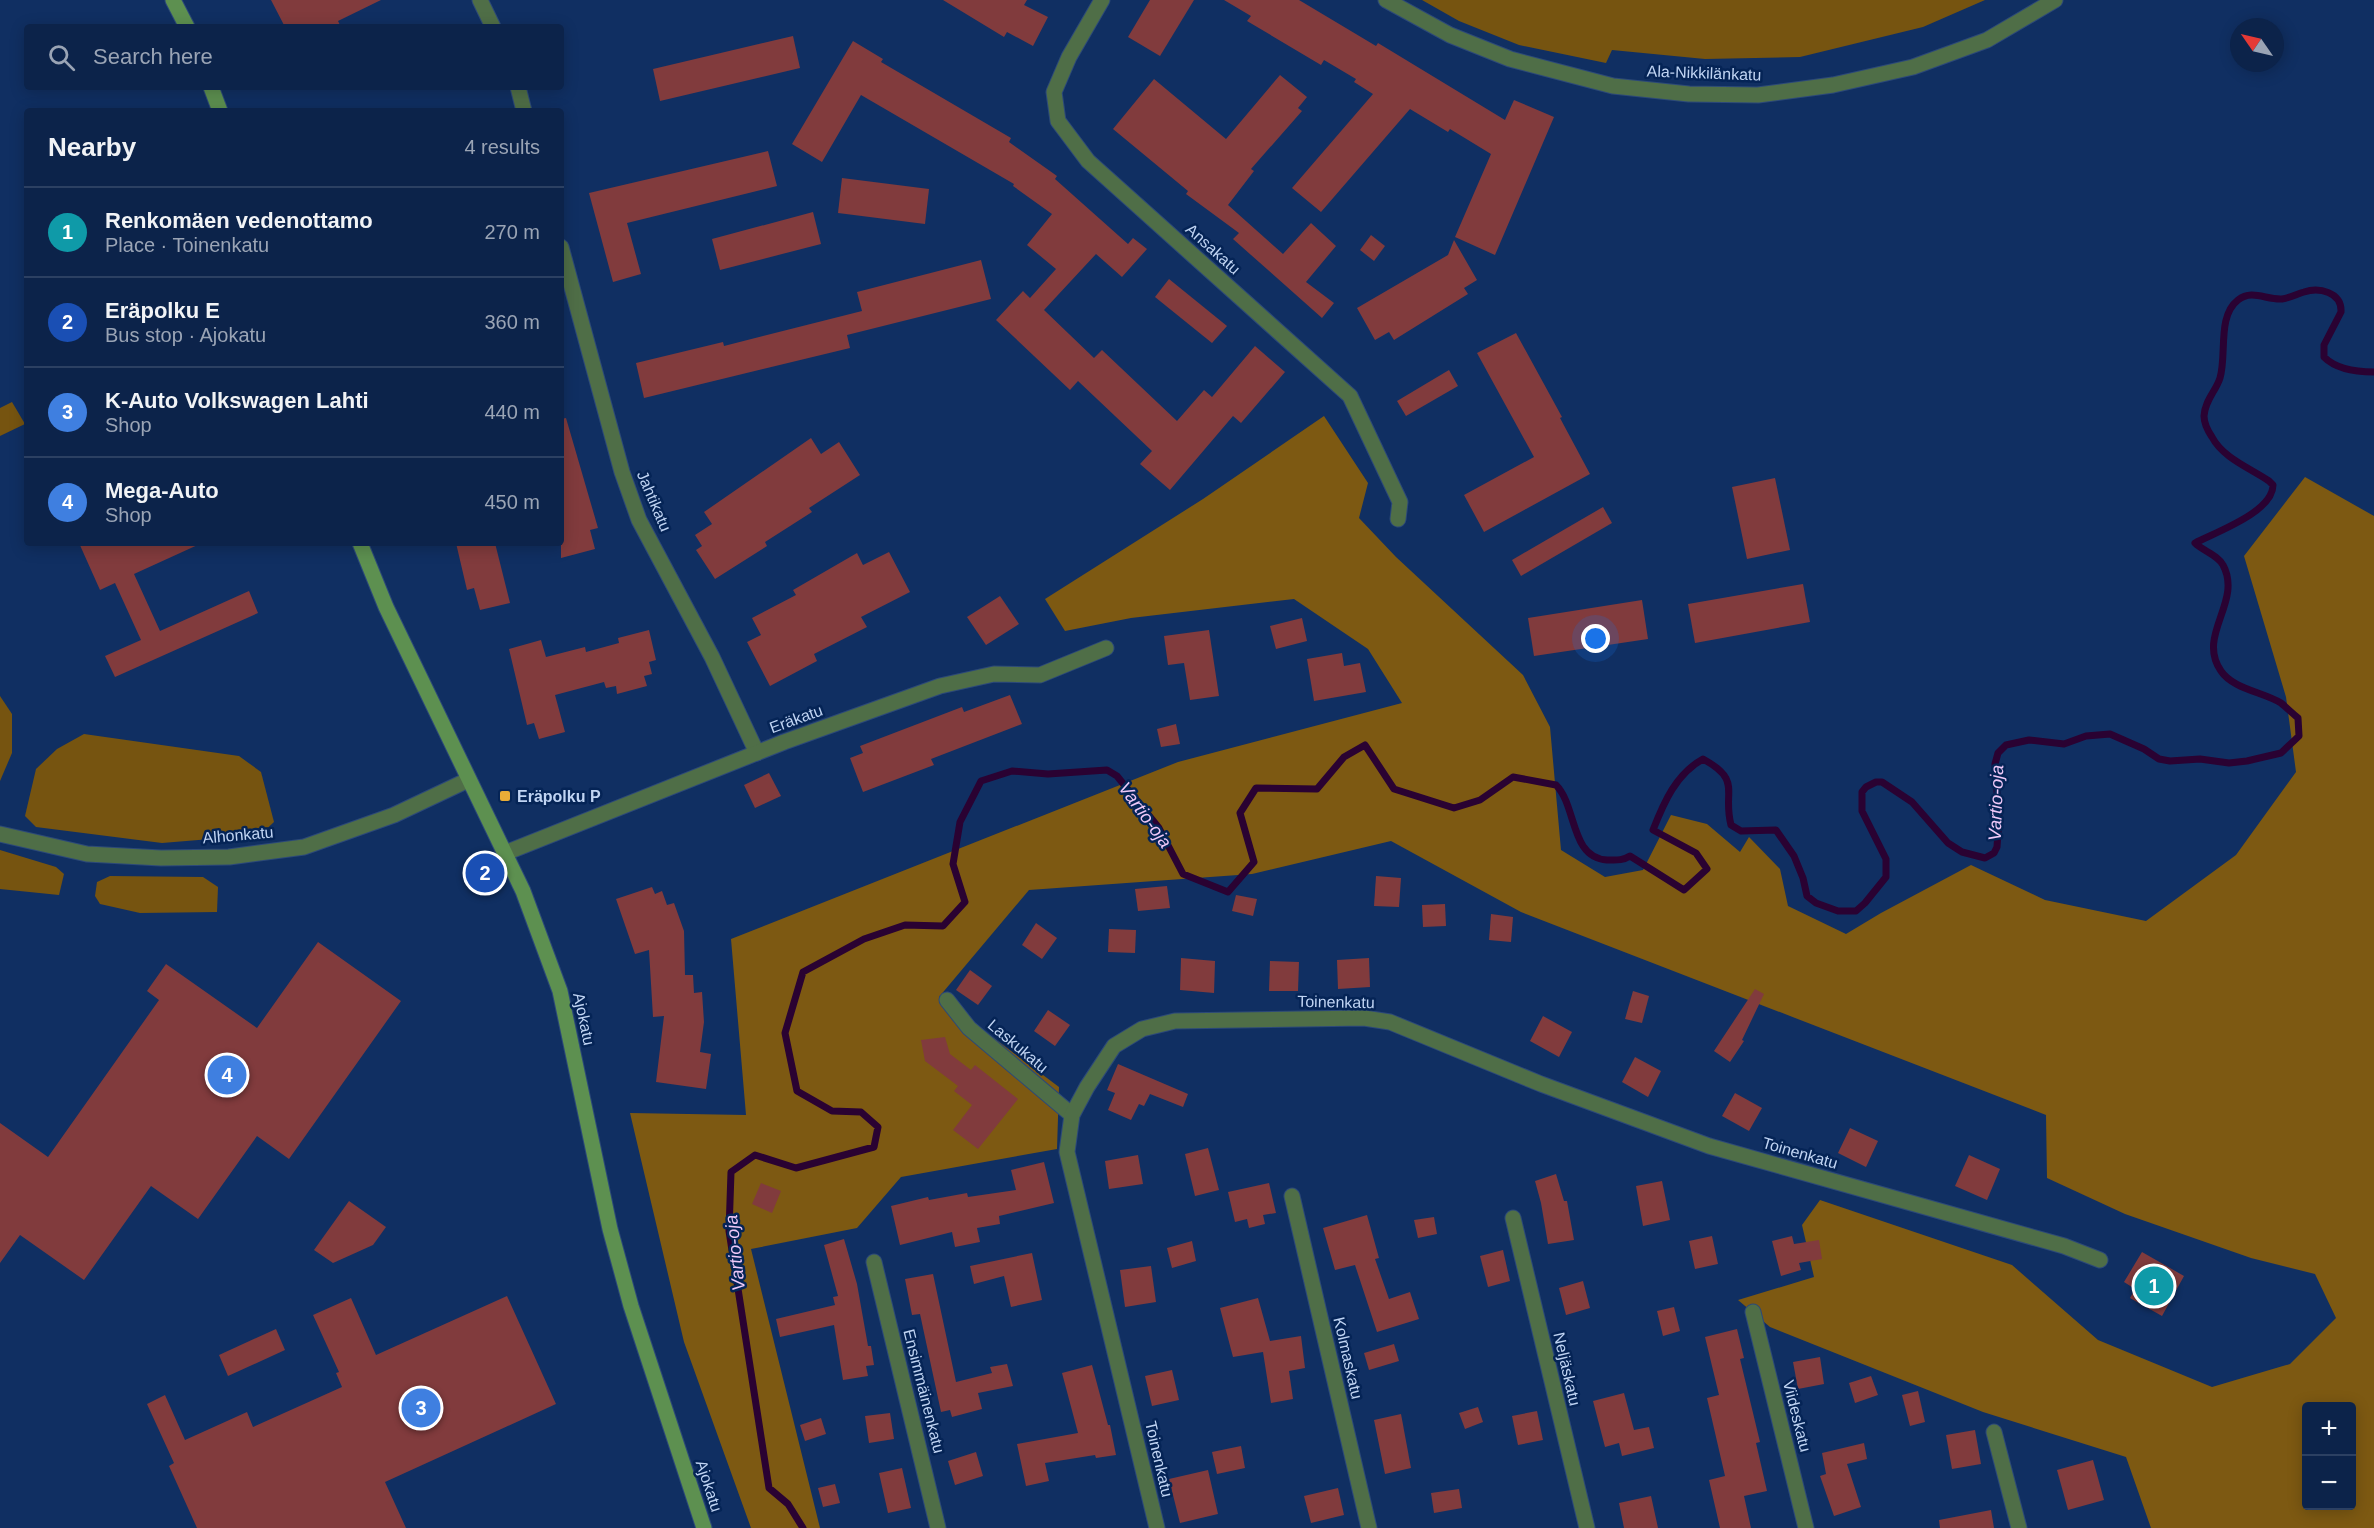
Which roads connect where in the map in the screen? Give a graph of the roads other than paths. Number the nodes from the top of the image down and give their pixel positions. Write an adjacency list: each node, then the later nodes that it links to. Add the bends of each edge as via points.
1 (173, 0): 6 (street)
2 (480, 0): 7 (street)
3 (1102, 0): 13 (street, Ansakatu, via 1054,92 1058,121 1088,161 1350,396 1400,502)
4 (1386, 0): 5 (street, Ala-Nikkilänkatu, via 1449,35 1522,62 1613,86 1689,94 1758,95 1833,85 1913,68 1987,40)
5 (2055, 0)
6 (185, 24)
7 (492, 24)
8 (212, 90): 10 (street)
9 (519, 90): 11 (street)
10 (219, 108)
11 (523, 108)
12 (564, 258): 16 (street, Jahtikatu, via 622,472 639,520 712,657)
13 (1398, 519)
14 (361, 546): 17 (street, Ajokatu)
15 (1106, 648): 16 (street, Eräkatu, via 1040,675 994,674 940,686)
16 (757, 753): 19 (street, Eräkatu)
17 (468, 780): 18 (street, Alhonkatu, via 394,815 304,847 229,857 87,854); 19 (street, Ajokatu)
18 (0, 834)
19 (505, 853): 28 (street, Ajokatu, via 560,991 610,1229 631,1306)
20 (947, 1000): 21 (street, Laskukatu, via 969,1028)
21 (1072, 1115): 24 (street, Toinenkatu, via 1114,1046 1142,1029 1175,1021 1364,1018 1390,1022 1541,1084 1709,1146 2064,1245); 30 (street, Toinenkatu, via 1067,1152)
22 (1292, 1196): 31 (street, Kolmaskatu)
23 (1513, 1218): 32 (street, Neljäskatu)
24 (2100, 1260)
25 (874, 1262): 29 (street, Ensimmäinenkatu)
26 (1754, 1312): 33 (street, Viideskatu)
27 (1994, 1432): 34 (street)
28 (704, 1528)
29 (938, 1528)
30 (1157, 1528)
31 (1369, 1528)
32 (1587, 1528)
33 (1806, 1528)
34 (2019, 1528)

